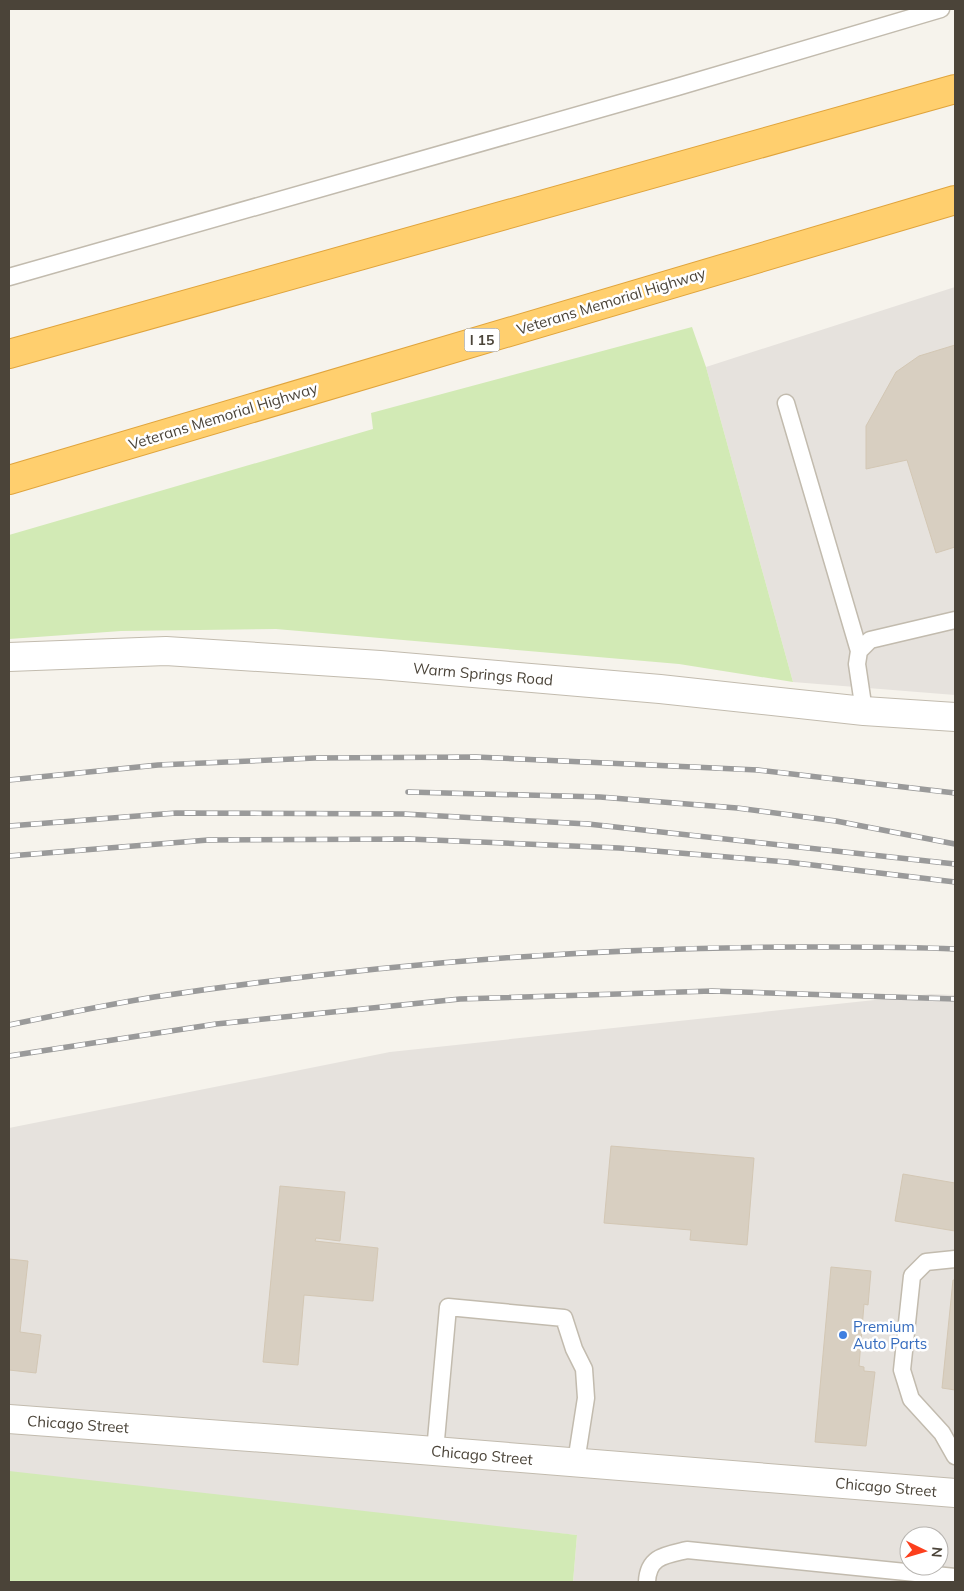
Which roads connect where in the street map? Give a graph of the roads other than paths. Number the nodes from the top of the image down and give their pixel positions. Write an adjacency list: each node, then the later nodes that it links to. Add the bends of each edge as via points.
1 (941, 9): 4 (lane)
2 (955, 89): 5 (highway)
3 (955, 200): 7 (highway, Veterans Memorial Highway / I 15)
4 (9, 277)
5 (9, 354)
6 (786, 403): 9 (lane)
7 (9, 480)
8 (955, 620): 9 (lane, via 870,640)
9 (859, 651): 11 (lane, via 857,664)
10 (9, 657): 11 (street, Warm Springs Road, via 166,651 631,686)
11 (864, 711): 12 (street, Warm Springs Road)
12 (955, 717)
13 (955, 1259): 15 (lane, via 926,1262 912,1276 902,1370 911,1399)
14 (9, 1419): 16 (street, Chicago Street)
15 (948, 1430): 17 (lane)
16 (435, 1451): 18 (street, Chicago Street); 18 (lane, via 448,1306 564,1318 584,1369 586,1398)
17 (955, 1456)
18 (576, 1462): 19 (street, Chicago Street)
19 (955, 1493)
20 (955, 1577): 21 (lane, via 687,1550 658,1558 647,1573)
21 (647, 1582)

